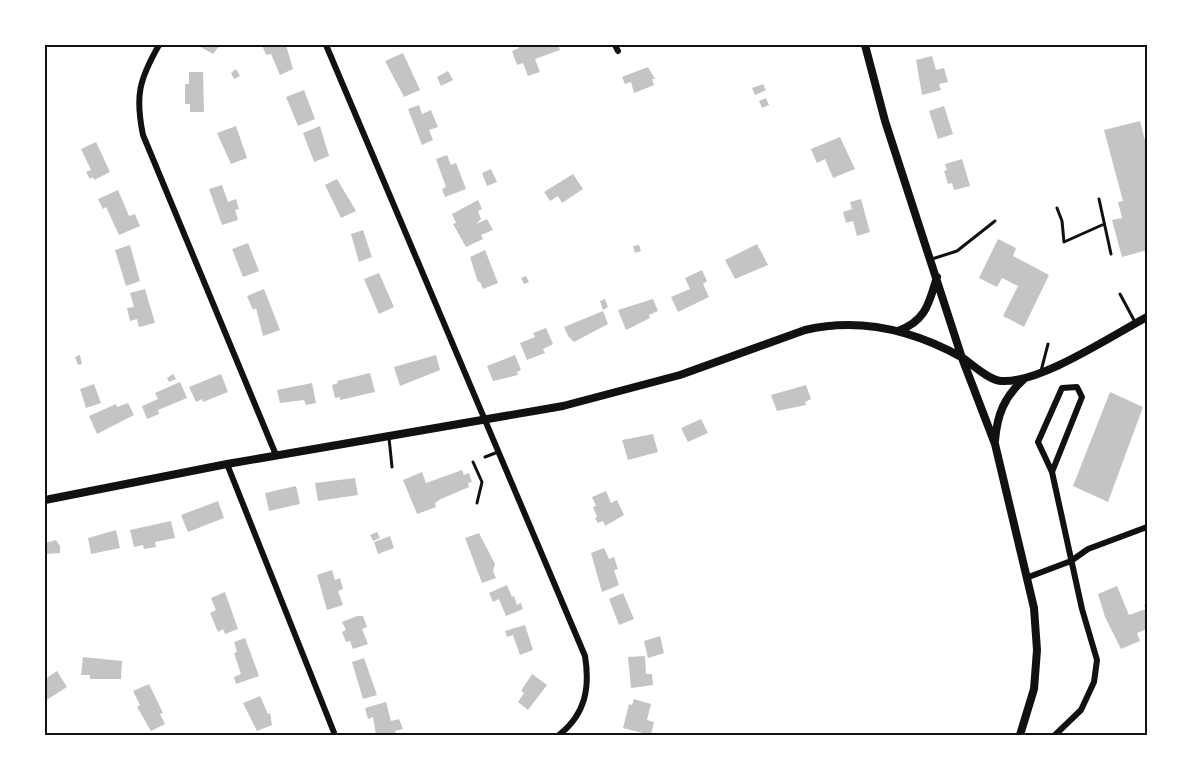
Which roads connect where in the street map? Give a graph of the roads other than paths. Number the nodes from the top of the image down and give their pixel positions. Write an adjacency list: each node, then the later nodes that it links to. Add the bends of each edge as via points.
1 (159, 45): 23 (street, via 140,85 137,105 143,135)
2 (326, 45): 19 (street)
3 (865, 45): 9 (street, via 885,121)
4 (1099, 200): 7 (lane)
5 (1057, 208): 7 (lane, via 1064,242)
6 (994, 221): 9 (lane, via 957,251)
7 (1102, 225): 8 (lane)
8 (1111, 254)
9 (932, 259): 10 (street)
10 (937, 276): 14 (street, via 929,305 915,325); 16 (street)
11 (1120, 294): 13 (lane)
12 (1147, 318): 13 (street)
13 (1136, 323): 17 (street)
14 (897, 331): 16 (street, via 925,339); 19 (street, via 860,323 832,324 627,391)
15 (1048, 344): 17 (lane)
16 (962, 358): 18 (street, via 999,382); 21 (street)
17 (1041, 373): 18 (street)
18 (1024, 379): 21 (street, via 1010,391 997,416)
19 (486, 420): 20 (street); 22 (street)
20 (389, 436): 23 (street); 27 (lane)
21 (995, 444): 33 (street)
22 (499, 451): 24 (lane); 35 (street, via 585,656 589,678 585,702 571,726)
23 (276, 455): 26 (street)
24 (485, 457)
25 (473, 462): 30 (lane, via 482,482)
26 (227, 464): 29 (street); 34 (street)
27 (392, 467)
28 (1052, 472): 28 (street, via 1082,397 1077,387 1062,388 1038,442); 32 (street)
29 (45, 500)
30 (477, 503)
31 (1147, 527): 32 (street, via 1088,549)
32 (1071, 561): 33 (street); 37 (street, via 1097,660 1094,682 1081,710)
33 (1026, 578): 36 (street, via 1034,608 1037,650 1034,688)
34 (335, 735)
35 (559, 735)
36 (1020, 735)
37 (1055, 735)

